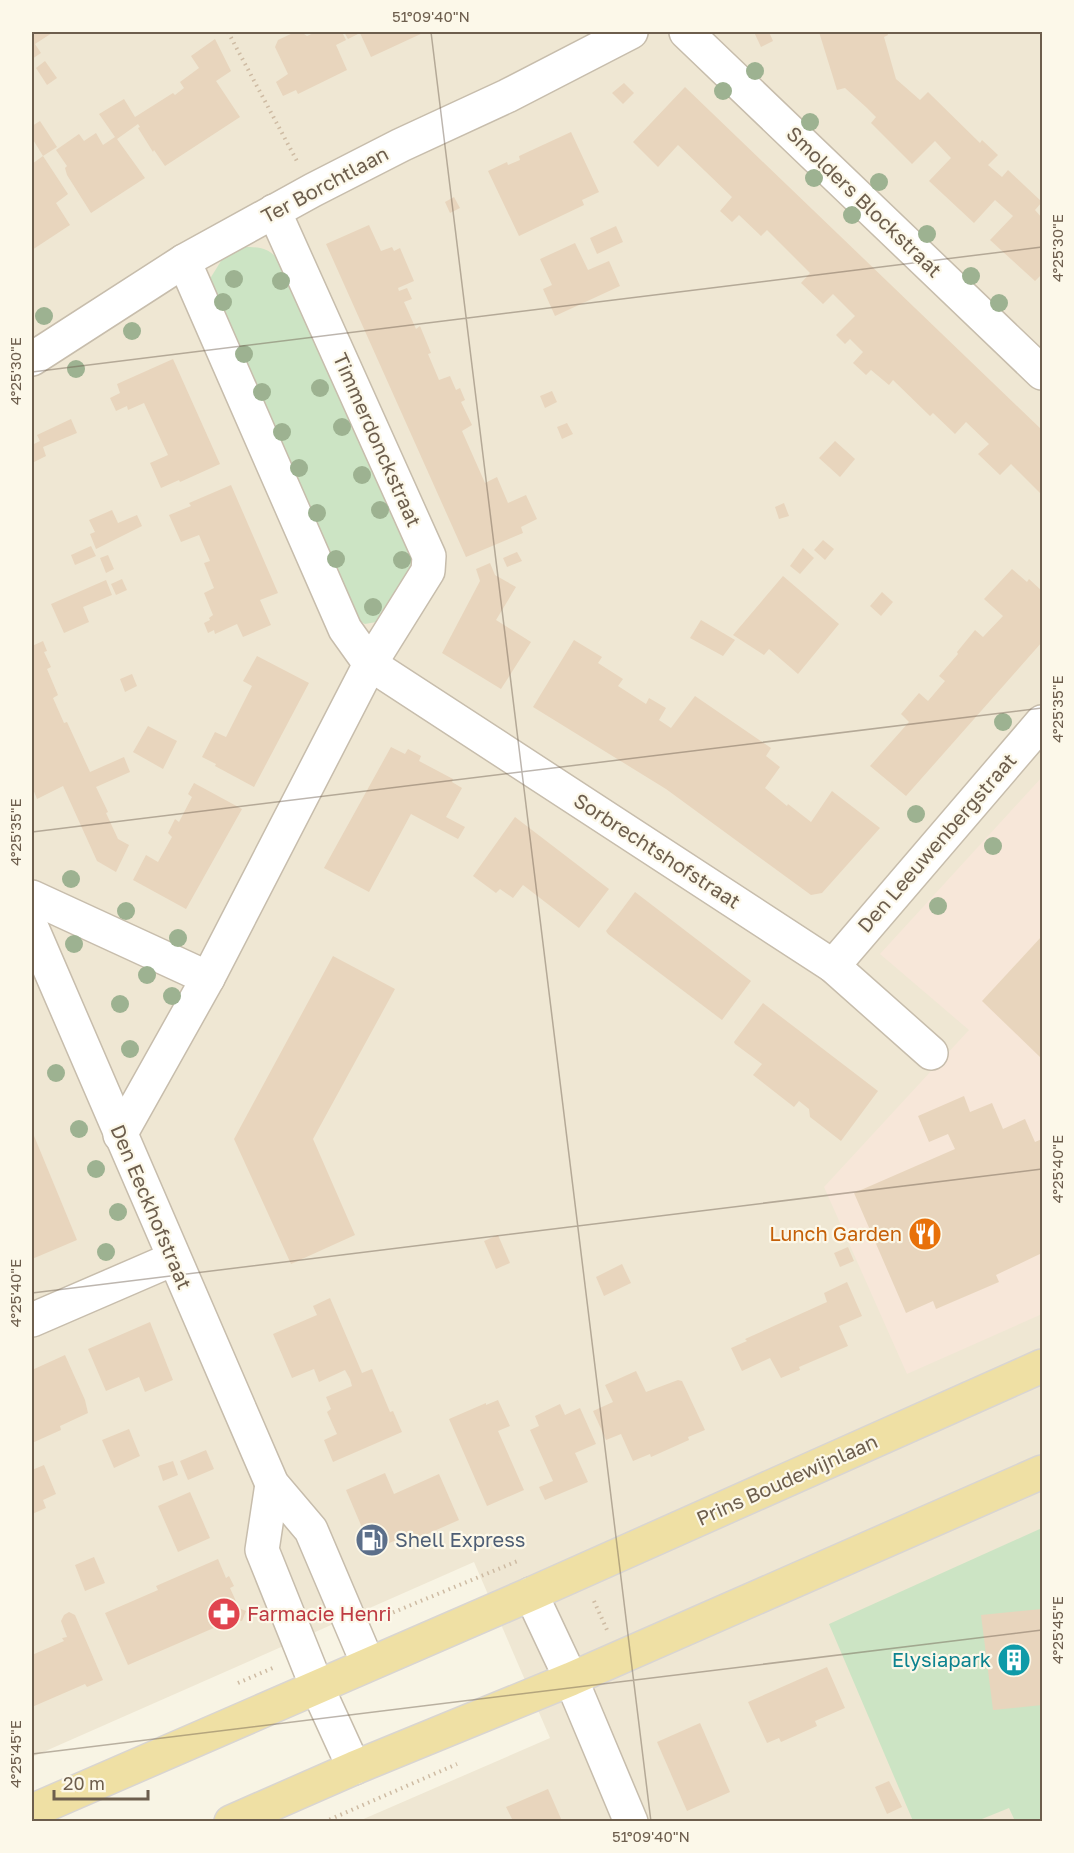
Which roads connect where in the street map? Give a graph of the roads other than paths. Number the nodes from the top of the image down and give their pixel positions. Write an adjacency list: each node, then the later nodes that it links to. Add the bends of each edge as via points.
1 (631, 32): 3 (street, Ter Borchtlaan)
2 (686, 32): 6 (street, Smolders Blockstraat)
3 (274, 211): 4 (street, Ter Borchtlaan); 7 (street, Timmerdonckstraat, via 429,556 428,572)
4 (184, 261): 5 (street, Ter Borchtlaan); 7 (street, via 345,629)
5 (32, 358)
6 (1042, 373)
7 (370, 664): 11 (street, Sorbrechtshofstraat); 12 (street, Timmerdonckstraat)
8 (1042, 722): 11 (street, Den Leeuwenbergstraat)
9 (32, 897): 12 (street)
10 (32, 928): 14 (street, Den Eeckhofstraat)
11 (833, 966): 13 (street, Sorbrechtshofstraat)
12 (208, 978): 14 (street, Timmerdonckstraat)
13 (932, 1053)
14 (120, 1135): 15 (street, Den Eeckhofstraat)
15 (173, 1258): 16 (street); 19 (street, Den Eeckhofstraat)
16 (32, 1320)
17 (1042, 1366): 20 (main road, Prins Boudewijnlaan)
18 (1042, 1472): 23 (main road)
19 (272, 1484): 21 (street, Den Eeckhofstraat, via 311,1530); 22 (street, via 262,1550)
20 (531, 1594): 21 (main road, Prins Boudewijnlaan); 23 (street)
21 (368, 1664): 22 (main road, Prins Boudewijnlaan)
22 (313, 1677): 24 (street); 25 (main road, Prins Boudewijnlaan)
23 (571, 1679): 24 (main road); 27 (street)
24 (354, 1768): 26 (main road)
25 (32, 1811)
26 (231, 1821)
27 (631, 1821)

